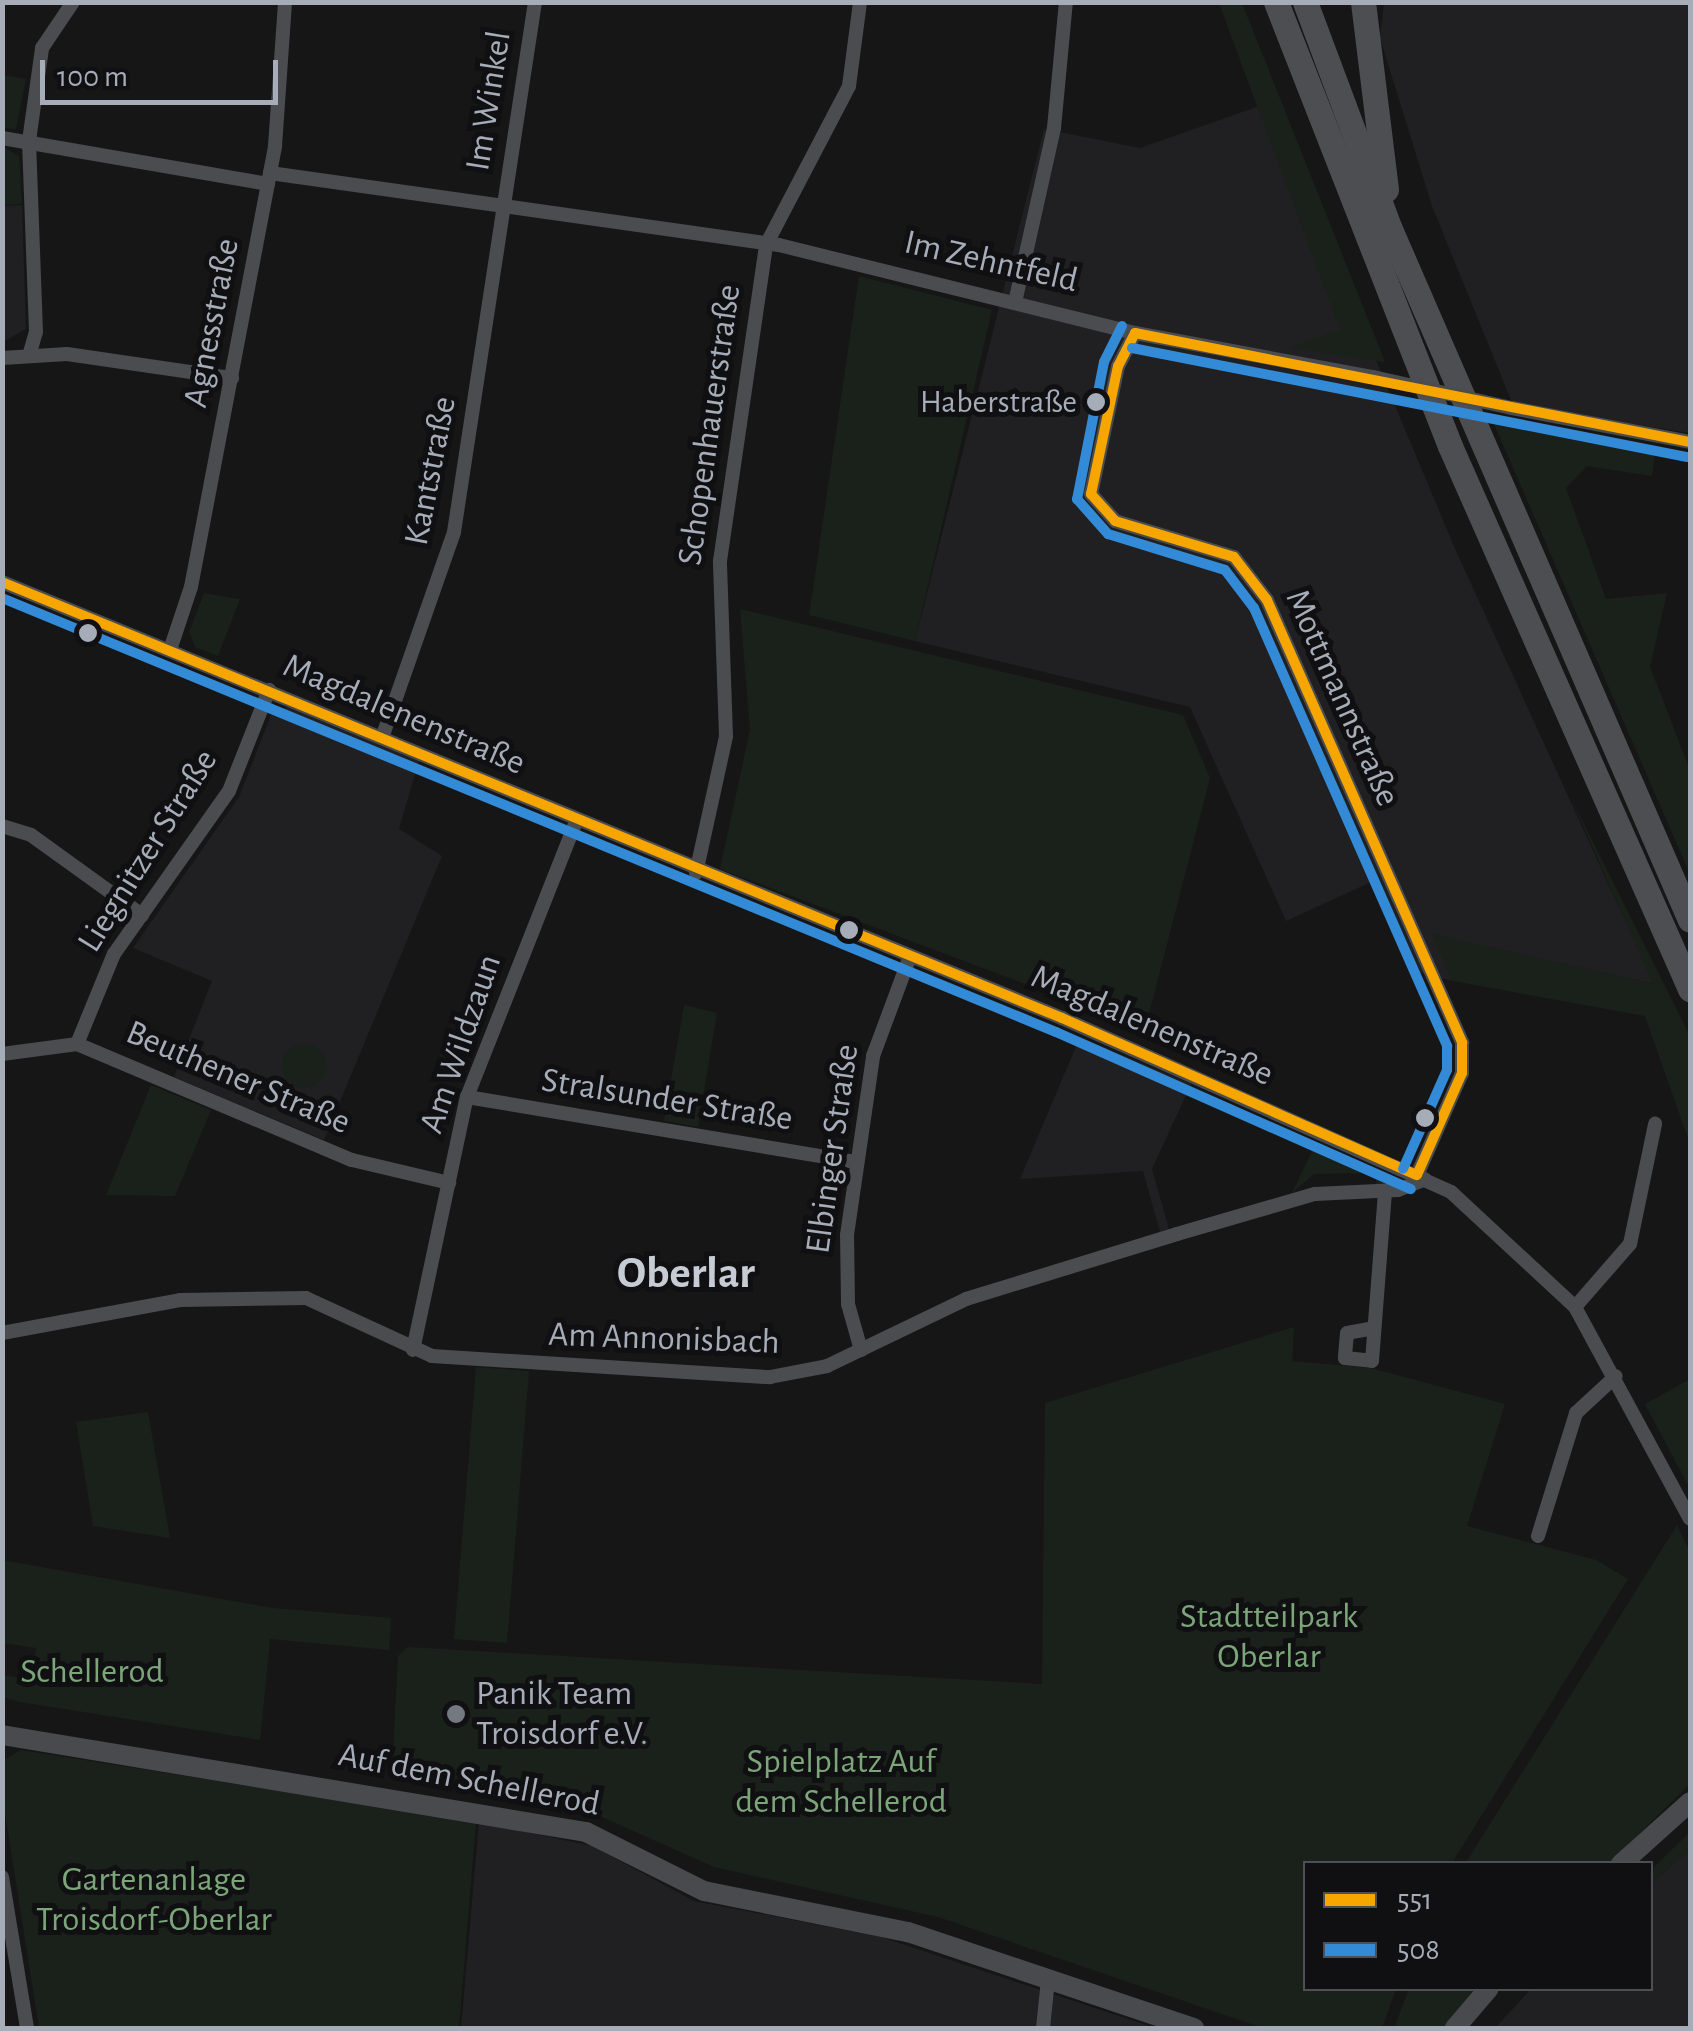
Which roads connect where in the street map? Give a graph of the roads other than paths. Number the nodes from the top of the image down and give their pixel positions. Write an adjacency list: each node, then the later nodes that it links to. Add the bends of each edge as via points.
1 (73, 2): 10 (street, via 42,48)
2 (285, 2): 11 (street, Agnesstraße)
3 (536, 2): 12 (street, Im Winkel)
4 (860, 2): 14 (street, Schopenhauerstraße, via 849,86)
5 (1066, 2): 15 (street, via 1054,128)
6 (1276, 2): 31 (highway, via 1450,446)
7 (1305, 2): 13 (highway)
8 (1363, 2): 13 (highway)
9 (2, 138): 10 (street, Im Zehntfeld)
10 (29, 141): 11 (street, Im Zehntfeld); 17 (street, via 36,332)
11 (269, 179): 12 (street, Im Zehntfeld); 19 (street, Agnesstraße)
12 (505, 209): 14 (street, Im Zehntfeld); 24 (street, Kantstraße, via 454,532)
13 (1390, 229): 29 (highway)
14 (766, 246): 15 (street, Im Zehntfeld); 27 (street, Schopenhauerstraße, via 720,561 726,736)
15 (1016, 298): 16 (street, Im Zehntfeld)
16 (1135, 333): 20 (street, Im Zehntfeld, bridge); 37 (street, Mottmannstraße, via 1118,366 1091,494 1115,521 1234,556 1267,600 1462,1043 1462,1073)
17 (29, 356): 18 (street); 19 (street)
18 (2, 358)
19 (232, 378): 22 (street, Agnesstraße, via 191,588)
20 (1690, 442)
21 (2, 582): 22 (street, Magdalenenstraße)
22 (170, 650): 23 (street, Magdalenenstraße)
23 (270, 690): 24 (street, Magdalenenstraße); 28 (street, Liegnitzer Straße, via 229,790)
24 (383, 735): 25 (street, Magdalenenstraße)
25 (576, 822): 27 (street, Magdalenenstraße); 34 (street, Am Wildzaun)
26 (2, 826): 28 (street, via 31,836)
27 (696, 873): 30 (street, Magdalenenstraße)
28 (142, 914): 32 (street, Liegnitzer Straße, via 114,954)
29 (1690, 920)
30 (909, 959): 36 (street, Elbinger Straße, via 873,1056); 37 (street, Magdalenenstraße)
31 (1690, 990)
32 (77, 1044): 33 (street, Beuthener Straße); 38 (street, Beuthener Straße, via 352,1160)
33 (2, 1054)
34 (467, 1097): 36 (street, Stralsunder Straße); 38 (street, Am Wildzaun)
35 (1655, 1124): 40 (street, via 1630,1244)
36 (857, 1162): 44 (street, Elbinger Straße, via 846,1274)
37 (1421, 1177): 39 (street, Am Annonisbach); 40 (street, Magdalenenstraße, via 1477,1208)
38 (449, 1182): 43 (street, Am Wildzaun)
39 (1385, 1191): 41 (street); 44 (street, Am Annonisbach, via 1316,1194 1177,1234 966,1299)
40 (1575, 1307): 45 (street, Magdalenenstraße)
41 (1370, 1329)
42 (2, 1333): 43 (street, Am Annonisbach, via 180,1300 302,1298)
43 (413, 1350): 44 (street, Am Annonisbach, via 740,1379 799,1374)
44 (862, 1350)
45 (1616, 1376): 46 (street, Magdalenenstraße); 47 (street, via 1576,1413)
46 (1690, 1519)
47 (1538, 1536)
48 (2, 1735): 52 (street, Auf dem Schellerod, via 569,1828 704,1890 908,1932)
49 (1685, 1805): 50 (street)
50 (1624, 1861)
51 (2, 1877): 54 (street)
52 (1048, 1980): 55 (street); 56 (street, Auf dem Schellerod)
53 (1486, 1991): 57 (street)
54 (27, 2028)
55 (1044, 2028)
56 (1194, 2028)
57 (1455, 2028)

